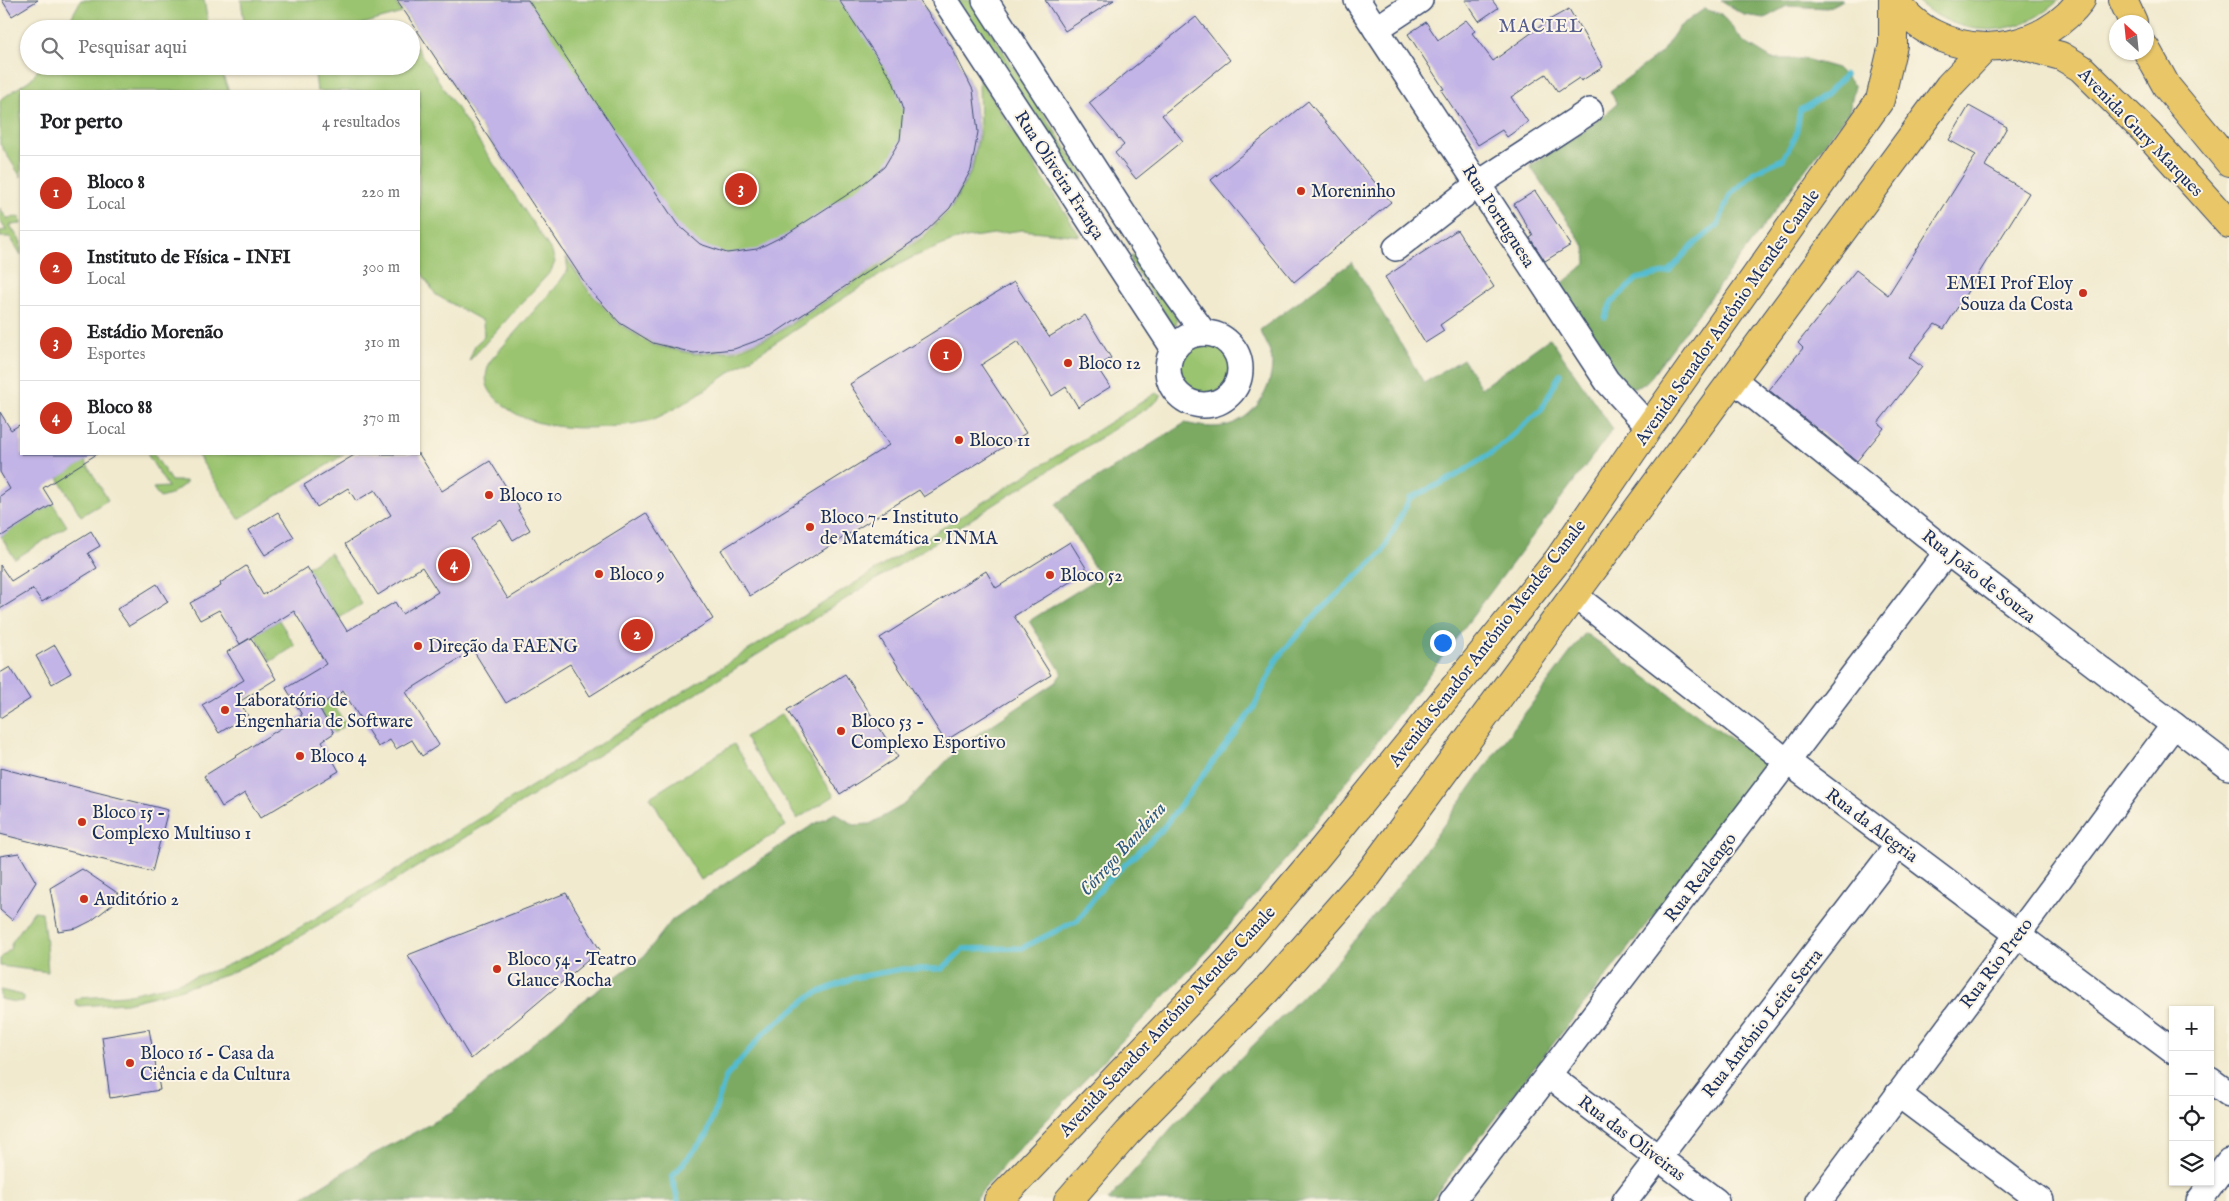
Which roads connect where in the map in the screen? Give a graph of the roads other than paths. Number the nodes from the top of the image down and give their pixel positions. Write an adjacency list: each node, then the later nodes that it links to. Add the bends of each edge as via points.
1 (945, 0): 19 (street, Rua Oliveira França)
2 (985, 0): 17 (street, Rua Oliveira França)
3 (1357, 0): 9 (street, Rua Portuguesa)
4 (1420, 0): 9 (street)
5 (1893, 0): 11 (main road, via 1911,19 1933,34 1958,44); 23 (main road, Avenida Senador Antônio Mendes Canale, via 1893,45 1880,100)
6 (2081, 0): 10 (main road, via 2072,12 2046,32)
7 (2123, 0): 8 (main road)
8 (2130, 15)
9 (1376, 29): 15 (street, Rua Portuguesa)
10 (2017, 44): 11 (main road); 16 (main road, Avenida Gury Marques, via 2061,56 2081,68 2149,135)
11 (1985, 48): 22 (main road, Avenida Senador Antônio Mendes Canale, via 1950,86)
12 (2151, 60): 14 (main road, via 2166,87)
13 (1590, 111): 15 (street)
14 (2229, 162)
15 (1478, 184): 18 (street); 23 (street, Rua Portuguesa, via 1607,381)
16 (2229, 224)
17 (1135, 232): 19 (street); 20 (street, Rua Oliveira França)
18 (1396, 248)
19 (1110, 251): 21 (street, Rua Oliveira França)
20 (1204, 333): 21 (street, via 1184,339); 21 (street, via 1225,339 1238,358 1238,380 1224,398 1202,404 1181,396 1169,378 1168,366)
21 (1174, 349)
22 (1734, 380): 24 (main road, Avenida Senador Antônio Mendes Canale); 25 (street, Rua João de Souza)
23 (1649, 427): 24 (main road, via 1660,448); 26 (main road, Avenida Senador Antônio Mendes Canale)
24 (1631, 516): 27 (main road, Avenida Senador Antônio Mendes Canale)
25 (1947, 552): 28 (street, Rua João de Souza); 29 (street, Rua Realengo)
26 (1558, 560): 27 (main road, via 1555,577 1558,584); 40 (main road, Avenida Senador Antônio Mendes Canale, via 1230,959)
27 (1574, 595): 29 (street, Rua da Alegria); 41 (main road, Avenida Senador Antônio Mendes Canale, via 1368,875 1266,991 1127,1133)
28 (2174, 725): 30 (street, Rua João de Souza); 32 (street, Rua Rio Preto)
29 (1788, 762): 31 (street, Rua da Alegria); 34 (street, Rua Realengo)
30 (2229, 767)
31 (1898, 845): 32 (street, Rua da Alegria); 38 (street, Rua Antônio Leite Serra)
32 (2018, 935): 33 (street, Rua da Alegria); 36 (street, Rua Rio Preto)
33 (2172, 1051)
34 (1548, 1075): 38 (street, Rua das Oliveiras); 42 (street, Rua Realengo)
35 (2214, 1083): 37 (street)
36 (1898, 1094): 45 (street, Rua Rio Preto); 46 (street)
37 (2229, 1094)
38 (1659, 1157): 43 (street, Rua Antônio Leite Serra); 44 (street, Rua das Oliveiras)
39 (2229, 1162): 47 (street)
40 (998, 1201)
41 (1068, 1201)
42 (1452, 1201)
43 (1625, 1201)
44 (1716, 1201)
45 (1819, 1201)
46 (2041, 1201)
47 (2199, 1201)

